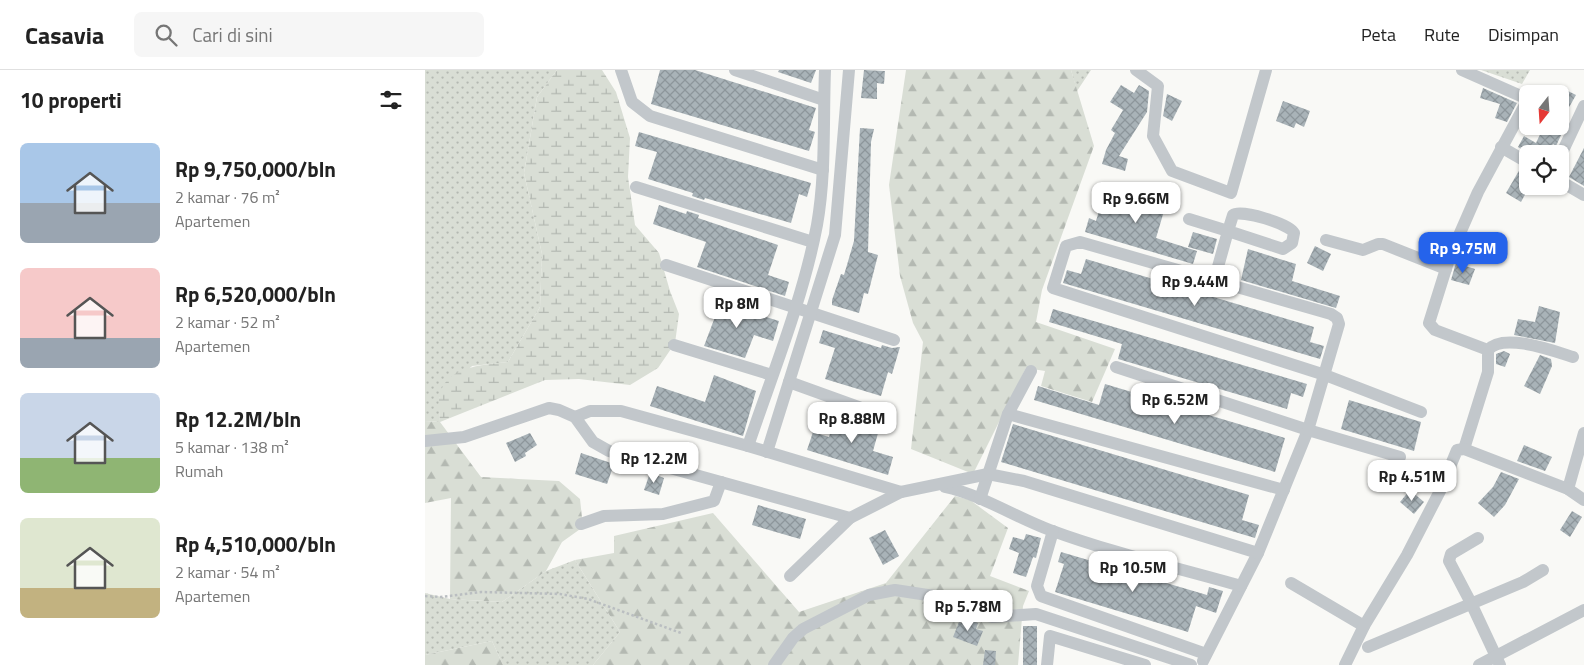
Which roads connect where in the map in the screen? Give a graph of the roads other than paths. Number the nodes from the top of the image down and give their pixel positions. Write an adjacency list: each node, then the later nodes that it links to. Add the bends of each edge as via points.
1 (621, 70): 13 (street, via 632,102 651,116)
2 (735, 70): 8 (street)
3 (825, 70): 8 (street)
4 (849, 70): 25 (street, via 837,222)
5 (1136, 70): 6 (street, via 1158,86 1153,136 1172,171 1231,193)
6 (1266, 70)
7 (1461, 70): 11 (street, via 1527,101)
8 (824, 100): 13 (street)
9 (1584, 106): 10 (street)
10 (1566, 145)
11 (1501, 147): 12 (street); 22 (street)
12 (1519, 157)
13 (823, 170): 20 (street)
14 (1569, 186): 16 (street)
15 (637, 187): 20 (street)
16 (1584, 195)
17 (1189, 219): 18 (street)
18 (1227, 231): 18 (street, via 1283,249 1289,247 1294,239 1292,229 1287,225 1240,212 1233,215); 23 (street)
19 (1326, 240): 22 (street, via 1363,250 1383,244)
20 (813, 242): 24 (street)
21 (666, 265): 24 (street)
22 (1446, 269): 28 (street, via 1429,323 1431,328)
23 (1214, 281): 33 (street, via 1337,318 1339,324); 33 (street, via 1080,242 1066,246 1053,288)
24 (795, 306): 25 (street); 32 (street)
25 (812, 313): 26 (street); 34 (street)
26 (894, 340)
27 (673, 345): 32 (street)
28 (1488, 350): 29 (street, via 1495,344 1511,342); 43 (street, via 1488,372)
29 (1573, 357)
30 (1116, 367): 39 (street)
31 (1031, 371): 36 (street)
32 (772, 375): 42 (street)
33 (1325, 375): 35 (street); 39 (street)
34 (789, 382): 38 (street); 44 (street)
35 (1421, 412)
36 (1008, 414): 46 (street); 50 (street)
37 (575, 417): 41 (street, via 549,408 463,437); 42 (street, via 590,411 621,411); 47 (street, via 593,442 609,451)
38 (886, 417)
39 (1308, 430): 45 (street); 50 (street)
40 (1584, 433): 49 (street)
41 (425, 440)
42 (748, 446): 44 (street)
43 (1464, 449): 49 (street); 65 (street, via 1457,450 1407,555)
44 (767, 452): 51 (street)
45 (1400, 457)
46 (989, 474): 48 (street); 52 (street); 58 (street, via 1024,481)
47 (721, 482): 54 (street); 55 (street, via 714,501 663,514 604,516)
48 (938, 485): 51 (street); 52 (street, via 969,492)
49 (1568, 489): 53 (street)
50 (1285, 490): 58 (street)
51 (901, 492): 54 (street)
52 (980, 499): 56 (street, via 1017,518)
53 (1584, 500)
54 (850, 518): 60 (street)
55 (581, 524)
56 (1053, 531): 62 (street); 62 (street, via 1037,586 1041,596 1205,657)
57 (1478, 538): 63 (street, via 1451,554 1449,562)
58 (1258, 553): 62 (street)
59 (1543, 570): 63 (street, via 1523,582)
60 (789, 576)
61 (1291, 583): 65 (street)
62 (1241, 586)
63 (1471, 603): 66 (street); 67 (street)
64 (1583, 612): 67 (street)
65 (1364, 626): 72 (street)
66 (1368, 648)
67 (1498, 661): 73 (street)
68 (774, 665): 71 (street, via 803,629 869,595 895,590 934,596 993,617 1036,614)
69 (1047, 665): 70 (street, via 1050,636)
70 (1145, 665)
71 (1191, 665)
72 (1345, 665)
73 (1479, 665)

